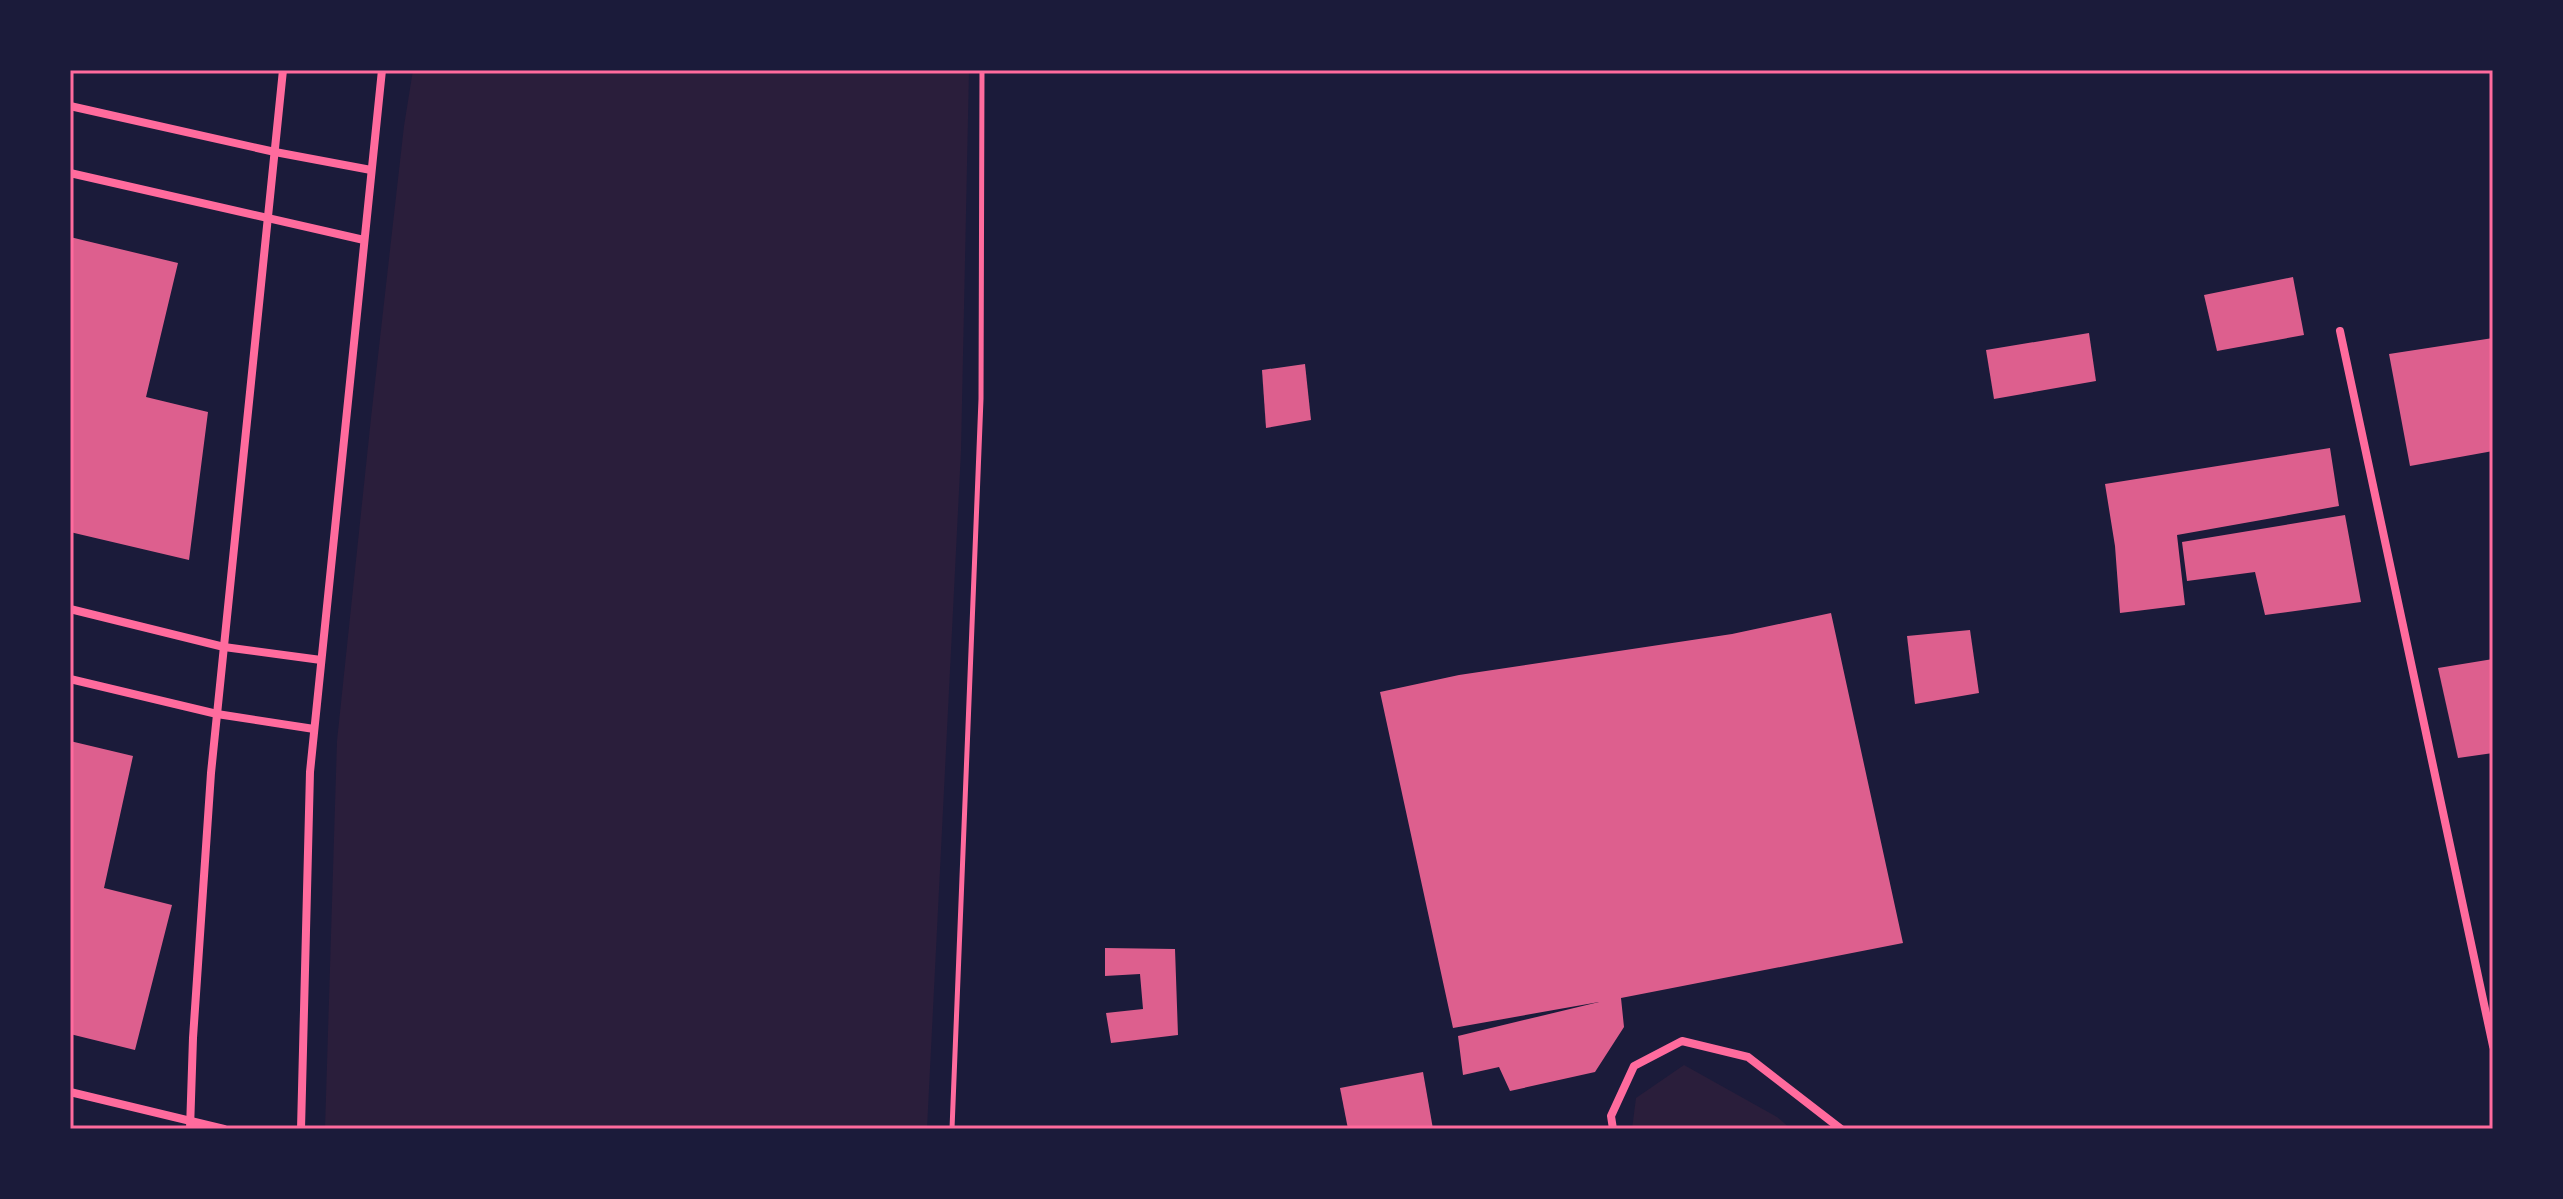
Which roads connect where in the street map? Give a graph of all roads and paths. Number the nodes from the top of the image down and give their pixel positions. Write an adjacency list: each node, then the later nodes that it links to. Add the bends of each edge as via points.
1 (283, 70): 5 (street)
2 (382, 70): 6 (street)
3 (982, 70): 22 (path, via 981,399)
4 (70, 106): 5 (street)
5 (275, 152): 6 (street); 8 (street)
6 (371, 170): 9 (street)
7 (70, 173): 8 (street)
8 (268, 220): 9 (street); 12 (street)
9 (364, 240): 13 (street)
10 (2340, 331): 17 (street)
11 (70, 609): 12 (street)
12 (224, 647): 13 (street); 15 (street)
13 (321, 660): 16 (street)
14 (70, 679): 15 (street)
15 (217, 714): 16 (street); 19 (street)
16 (314, 729): 21 (street)
17 (2493, 1046)
18 (70, 1092): 19 (street)
19 (190, 1124): 20 (street)
20 (224, 1129)
21 (301, 1129)
22 (952, 1129)
23 (1613, 1129): 24 (street, via 1611,1116 1634,1066 1682,1041 1748,1057)
24 (1841, 1129)

